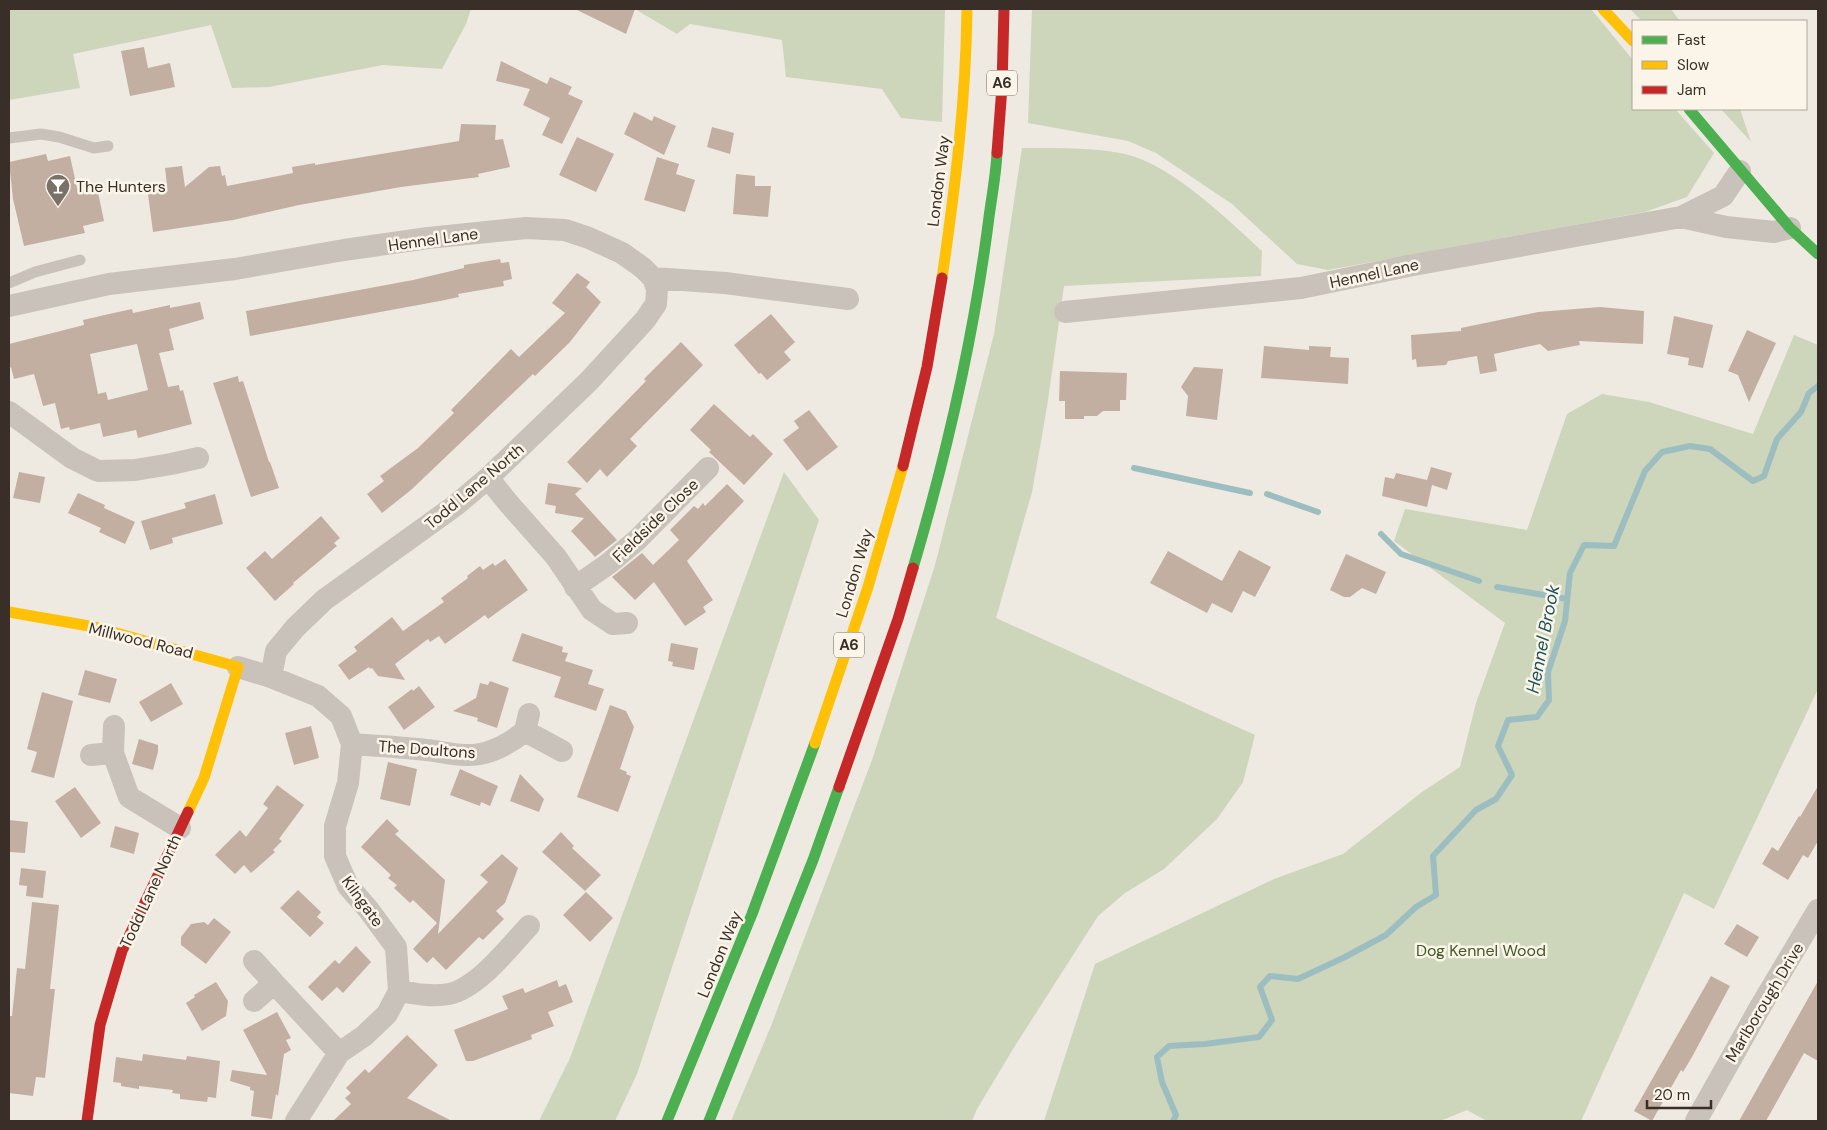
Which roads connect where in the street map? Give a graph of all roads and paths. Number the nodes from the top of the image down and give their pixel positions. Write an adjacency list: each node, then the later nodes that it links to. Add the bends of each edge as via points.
1 (967, 9): 41 (main road, London Way / A6, via 959,149 944,267 922,389 902,473 860,613 805,772)
2 (1004, 9): 42 (main road, A6, via 997,156 983,268 963,378 934,496 898,619 813,860)
3 (1603, 9): 4 (main road)
4 (1632, 41)
5 (1690, 110): 8 (main road)
6 (9, 138): 7 (lane, via 41,134 94,148)
7 (108, 146)
8 (1740, 171): 9 (street, Hennel Lane, via 1723,196); 10 (main road)
9 (1681, 217): 10 (street, Hennel Lane, via 1726,227 1774,232); 17 (street, Hennel Lane, via 1301,288)
10 (1790, 228): 11 (main road)
11 (1818, 254)
12 (80, 260): 14 (lane)
13 (653, 278): 15 (street, via 725,283); 16 (street, Hennel Lane, via 622,253 589,238 565,230 526,228 428,238 235,269 110,284); 21 (street, Todd Lane North, via 656,304 645,320 576,394)
14 (9, 283)
15 (848, 299)
16 (9, 306)
17 (1065, 312)
18 (9, 412): 19 (street, via 72,458 98,471 135,470)
19 (198, 458)
20 (708, 468): 22 (street, Fieldside Close, via 637,540)
21 (488, 478): 22 (street, via 556,557); 26 (street, Todd Lane North, via 456,505 324,600 294,628 276,652)
22 (575, 587): 24 (street, via 599,615 613,624)
23 (9, 612): 25 (main road, Millwood Road, via 95,627)
24 (627, 623)
25 (238, 667): 26 (street, Millwood Road); 30 (main road, Todd Lane North, via 204,778)
26 (272, 677): 28 (street, Kilngate, via 318,696 341,716)
27 (114, 726): 30 (street, via 102,754 129,797)
28 (352, 744): 29 (street, The Doultons, via 465,755 486,753 512,742 527,722); 36 (street, Kilngate, via 348,783 335,826 335,856 348,886 396,947)
29 (562, 751)
30 (180, 828): 39 (main road, Todd Lane North, via 122,951 100,1025)
31 (1818, 910): 33 (street, Marlborough Drive)
32 (529, 926): 36 (street, via 490,969 471,984 451,994 424,996)
33 (1811, 940): 43 (street, Marlborough Drive, via 1759,1009)
34 (254, 961): 35 (street)
35 (274, 982): 37 (street); 38 (street)
36 (399, 992): 38 (street, via 387,1014 364,1036)
37 (254, 1001)
38 (339, 1053): 40 (street)
39 (87, 1121)
40 (296, 1121)
41 (668, 1121)
42 (709, 1121)
43 (1696, 1121)

